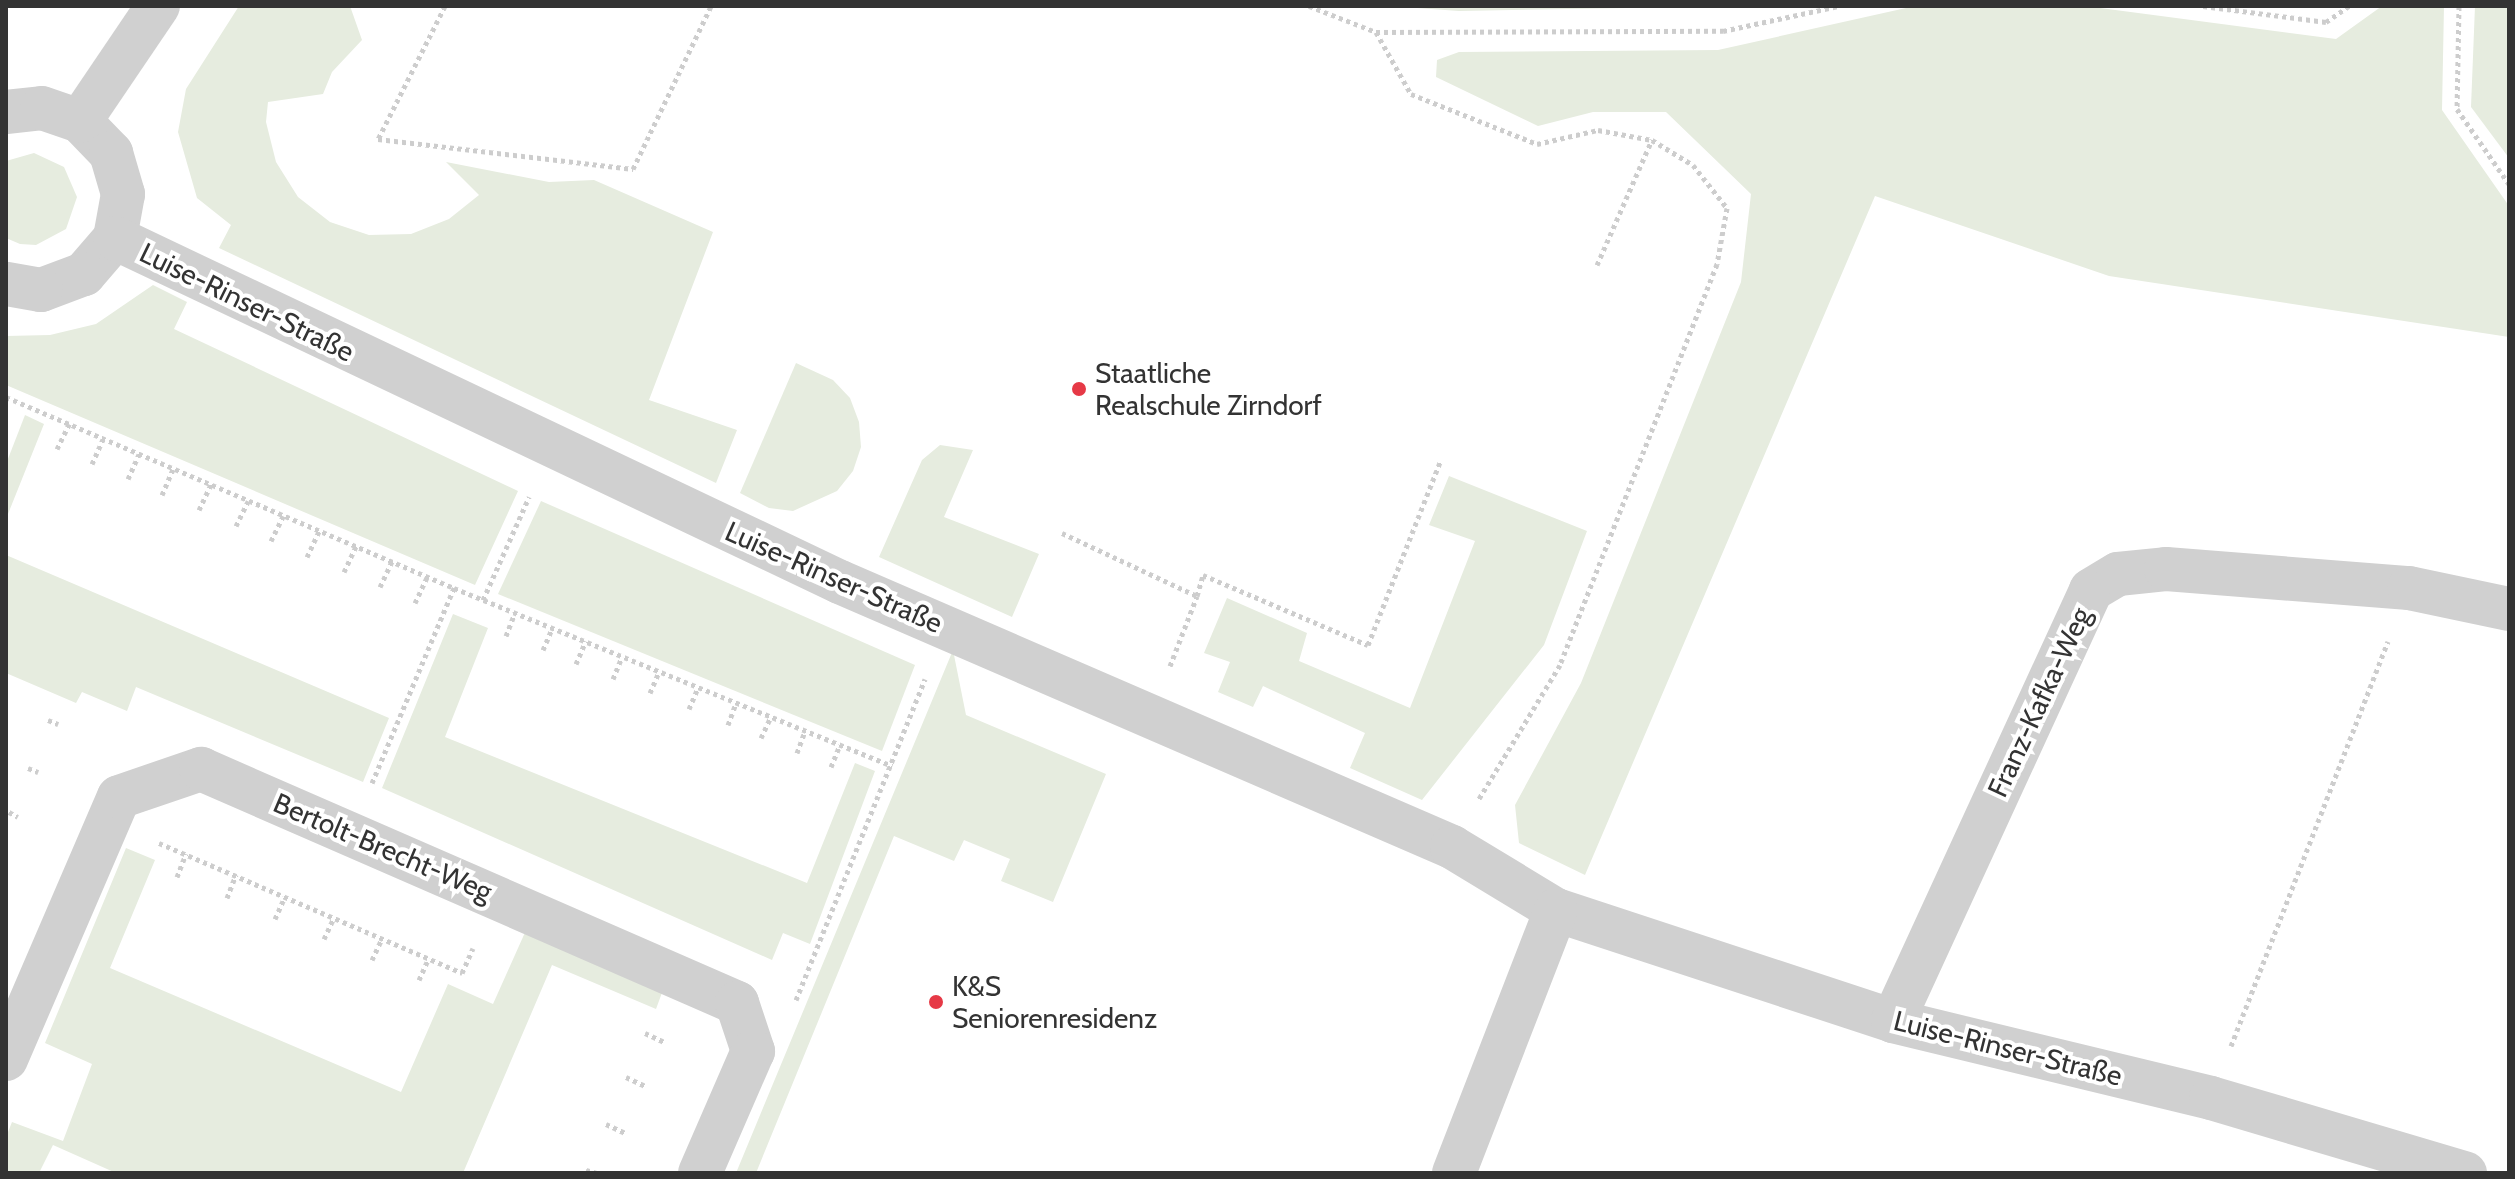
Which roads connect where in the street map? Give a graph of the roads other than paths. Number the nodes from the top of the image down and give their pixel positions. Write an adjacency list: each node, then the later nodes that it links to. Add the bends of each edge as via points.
1 (158, 6): 3 (street)
2 (6, 112): 3 (street, via 42,108)
3 (80, 121): 4 (street, via 111,153 123,194)
4 (115, 238): 5 (street, via 84,274 41,290); 7 (street, Luise-Rinser-Straße, via 813,569 1452,847)
5 (6, 284)
6 (2509, 609): 8 (street, Franz-Kafka-Weg, via 2409,588 2166,569 2118,574 2091,590)
7 (1556, 910): 8 (street, Luise-Rinser-Straße); 11 (street)
8 (1893, 1021): 12 (street, Luise-Rinser-Straße, via 2211,1098)
9 (6, 1059): 10 (street, Bertolt-Brecht-Weg, via 119,797 201,769 737,1003 753,1051)
10 (700, 1173)
11 (1454, 1173)
12 (2465, 1173)

